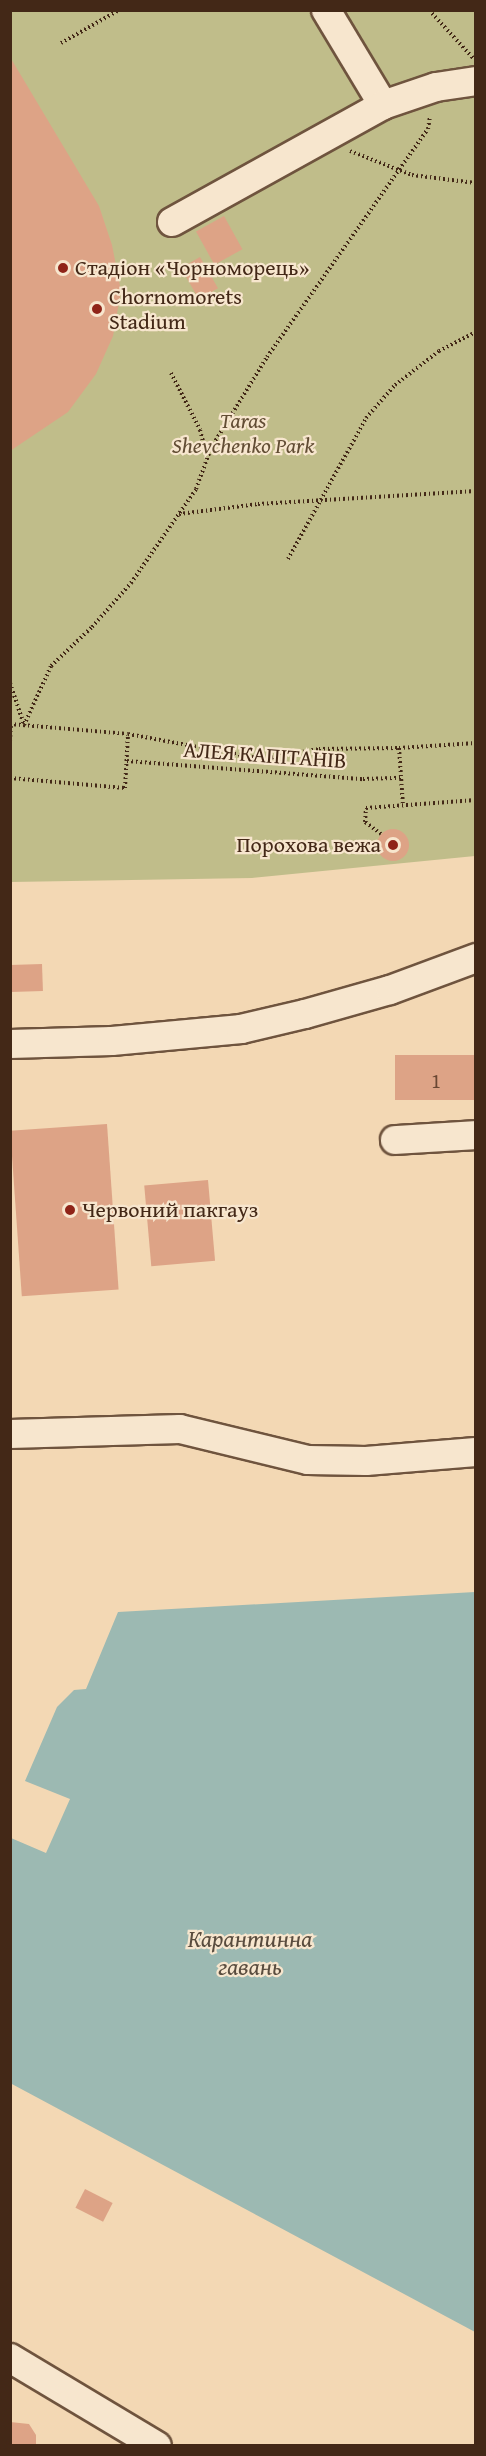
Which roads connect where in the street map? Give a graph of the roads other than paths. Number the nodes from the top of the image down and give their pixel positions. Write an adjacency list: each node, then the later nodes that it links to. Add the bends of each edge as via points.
1 (326, 10): 3 (street)
2 (476, 81): 3 (street, via 436,87)
3 (383, 105): 4 (street)
4 (172, 222)
5 (476, 958): 6 (street, via 390,990 241,1029 112,1041)
6 (10, 1044)
7 (476, 1135): 8 (street)
8 (395, 1140)
9 (10, 1434): 10 (street, via 180,1429 308,1460 366,1461)
10 (476, 1452)
11 (10, 2358): 12 (street)
12 (157, 2445)

